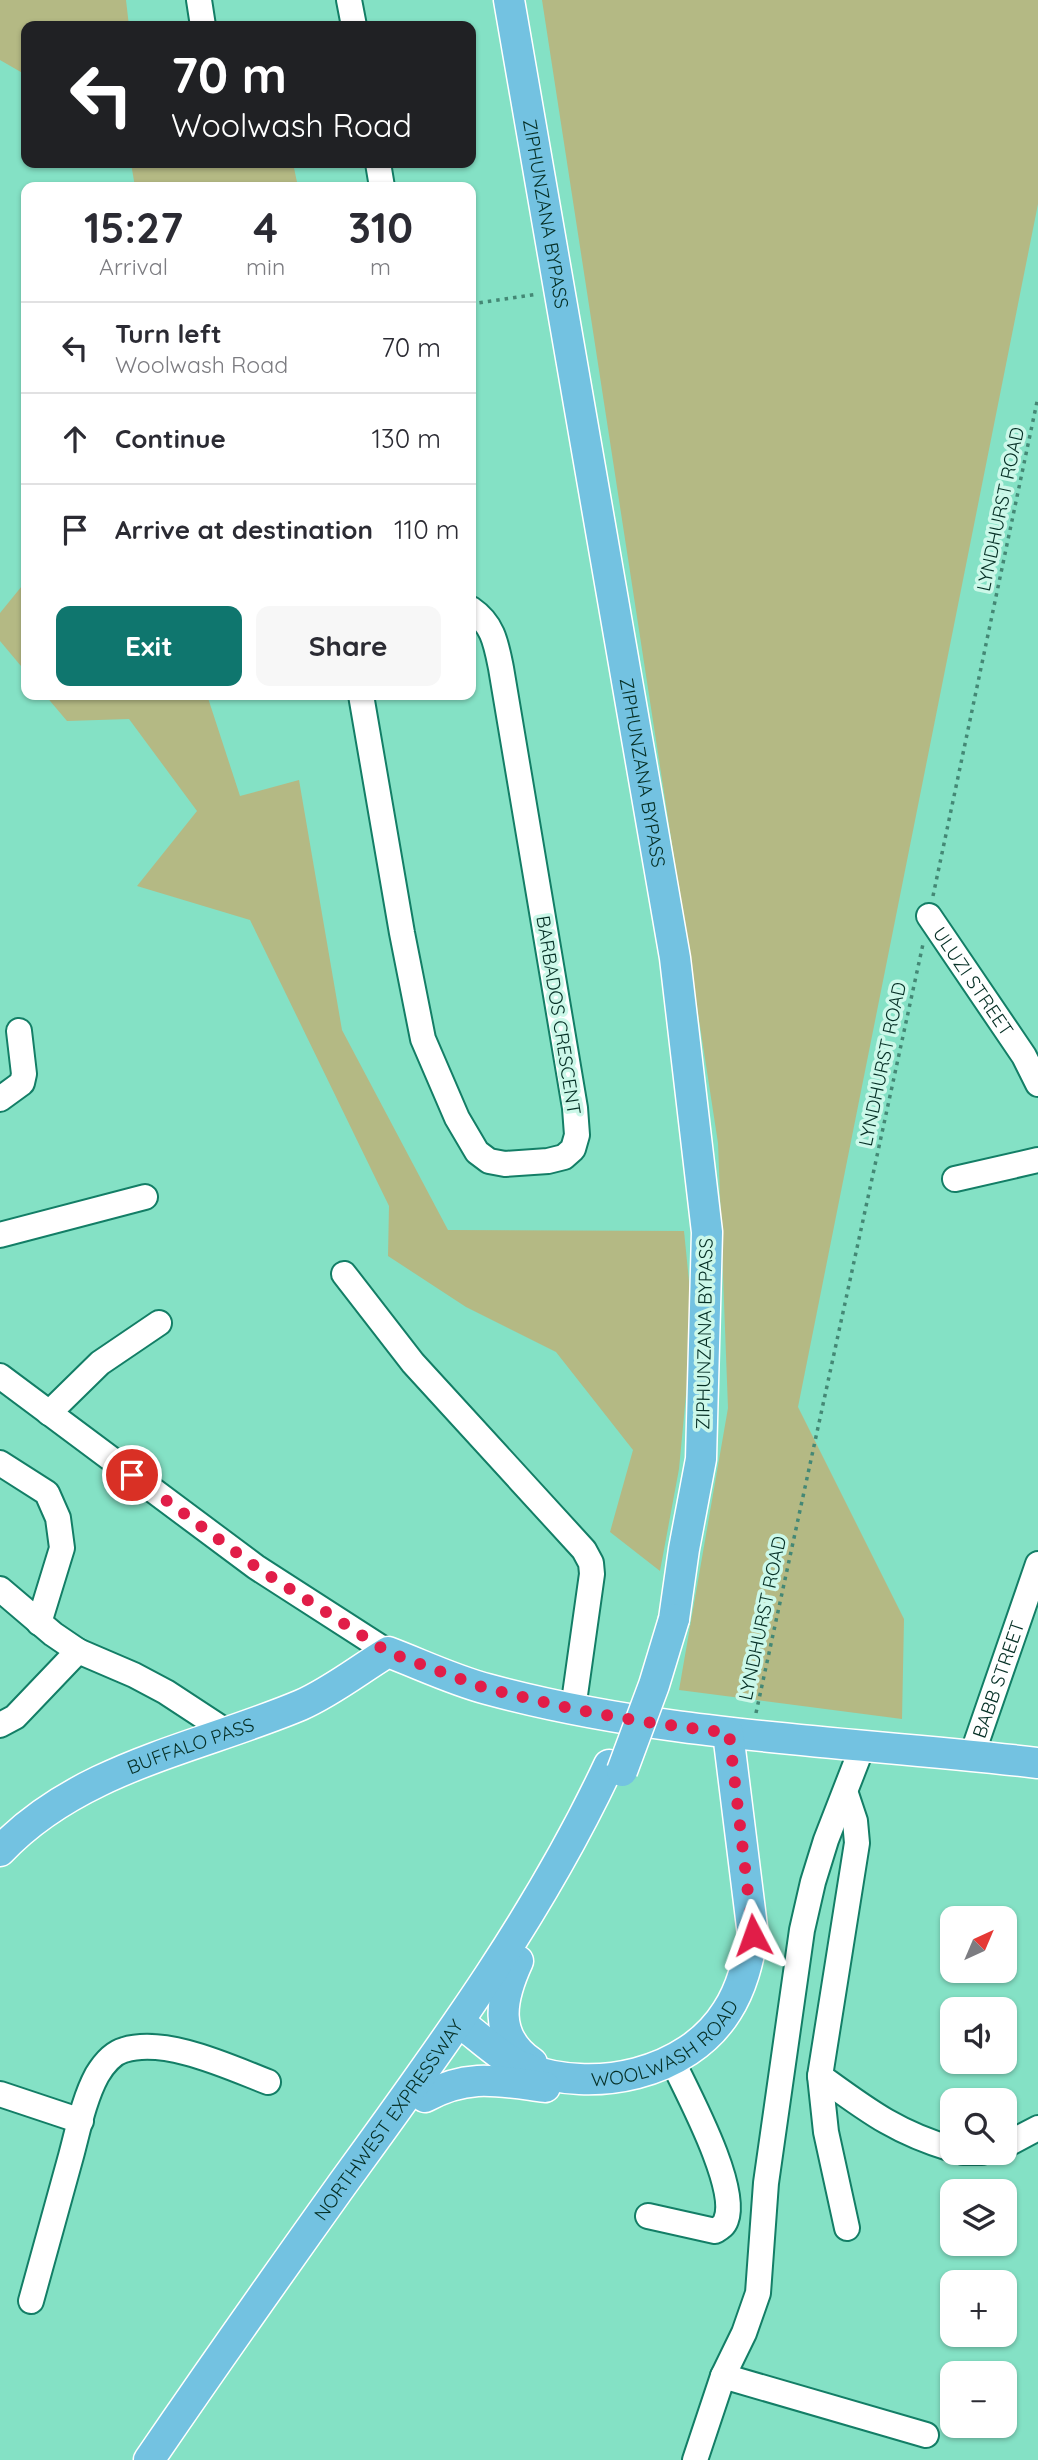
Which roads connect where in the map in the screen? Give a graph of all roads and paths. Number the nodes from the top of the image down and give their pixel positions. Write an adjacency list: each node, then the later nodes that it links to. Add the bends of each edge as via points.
1 (199, 0): 4 (street)
2 (349, 0): 5 (street)
3 (509, 0): 6 (main road, ZIPHUNZANA BYPASS)
4 (202, 21)
5 (353, 21)
6 (558, 291): 7 (path); 36 (main road, ZIPHUNZANA BYPASS, via 675,958 707,1232 701,1459 667,1618)
7 (476, 303)
8 (1038, 397): 11 (path, LYNDHURST ROAD)
9 (476, 613): 10 (street, BARBADOS CRESCENT, via 488,623 495,638 575,1108 577,1135 573,1149 564,1157 505,1164 489,1161 477,1152 457,1118 423,1039)
10 (362, 700)
11 (929, 916): 13 (street, ULUZI STREET); 32 (path, LYNDHURST ROAD)
12 (19, 1031): 14 (street, via 22,1083)
13 (1038, 1084)
14 (0, 1099)
15 (1038, 1160): 16 (street)
16 (955, 1179)
17 (145, 1196): 18 (street)
18 (0, 1235)
19 (344, 1274): 29 (street, via 413,1363 584,1550 592,1574)
20 (159, 1323): 22 (street, via 100,1363)
21 (0, 1376): 22 (street)
22 (49, 1413): 28 (street, via 256,1567)
23 (0, 1463): 26 (street, via 47,1493 58,1518 62,1548)
24 (1038, 1564): 34 (street, BABB STREET)
25 (0, 1589): 26 (street)
26 (40, 1623): 27 (street)
27 (78, 1651): 30 (street, via 15,1717); 31 (street, via 166,1692)
28 (388, 1652): 29 (main road, via 485,1688); 31 (main road, BUFFALO PASS, via 304,1704)
29 (573, 1709): 32 (main road)
30 (0, 1725)
31 (227, 1732): 38 (main road, BUFFALO PASS, via 140,1763 66,1798)
32 (740, 1734): 33 (main road); 41 (main road, WOOLWASH ROAD, via 753,1935 747,1966 727,2012)
33 (863, 1745): 34 (main road); 37 (street)
34 (972, 1755): 35 (main road)
35 (1038, 1763)
36 (616, 1768): 39 (main road, NORTHWEST EXPRESSWAY, via 601,1823); 40 (main road, NORTHWEST EXPRESSWAY)
37 (846, 1794): 42 (street, via 857,1843); 55 (street, via 823,1851 802,1930 765,2183 758,2293)
38 (0, 1851)
39 (518, 1961): 40 (main road, NORTHWEST EXPRESSWAY); 44 (main road, via 503,2003 508,2036 529,2061)
40 (466, 2027): 44 (main road, WOOLWASH ROAD, via 523,2067); 47 (main road, NORTHWEST EXPRESSWAY); 57 (main road, NORTHWEST EXPRESSWAY, via 271,2283)
41 (672, 2060): 43 (main road, WOOLWASH ROAD, via 630,2075); 52 (street, via 715,2152 728,2212 722,2227 715,2231)
42 (820, 2076): 51 (street, via 878,2119); 53 (street, via 826,2132)
43 (600, 2079): 44 (main road, WOOLWASH ROAD); 47 (main road, via 568,2087 462,2081)
44 (568, 2080)
45 (268, 2082): 48 (street, via 167,2049 122,2050 97,2076)
46 (0, 2094): 48 (street)
47 (425, 2097): 58 (main road, NORTHWEST EXPRESSWAY)
48 (81, 2121): 54 (street)
49 (1038, 2128): 50 (street)
50 (1017, 2139)
51 (940, 2145)
52 (648, 2216)
53 (847, 2228)
54 (31, 2301)
55 (723, 2376): 56 (street); 59 (street)
56 (926, 2435)
57 (149, 2460)
58 (170, 2460)
59 (695, 2460)

